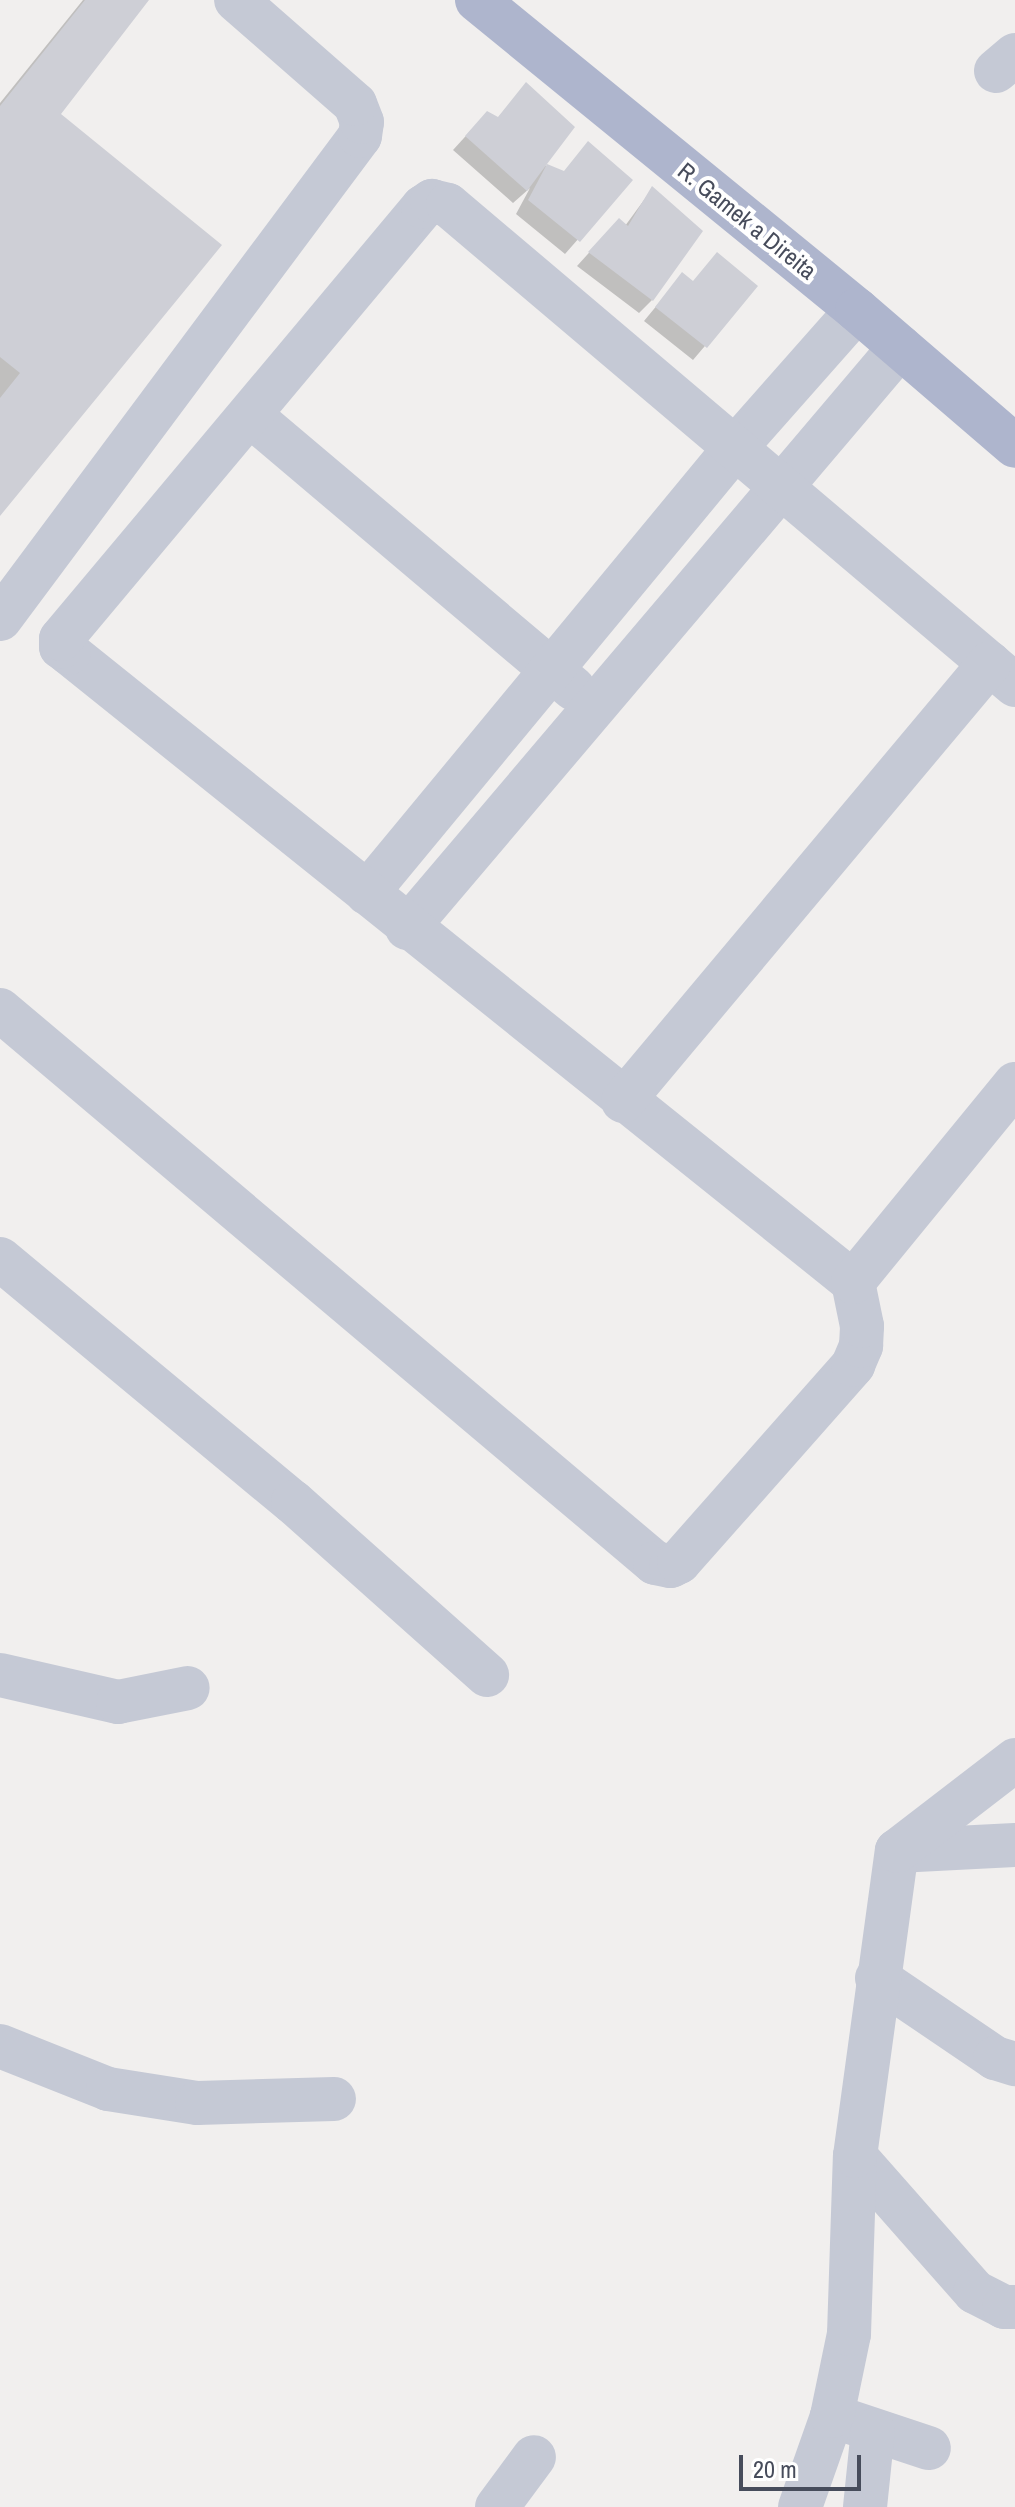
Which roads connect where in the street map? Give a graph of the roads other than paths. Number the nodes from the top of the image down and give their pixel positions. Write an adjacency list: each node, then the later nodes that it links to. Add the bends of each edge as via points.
1 (236, 0): 9 (street, via 355,104 362,122 360,136)
2 (477, 0): 3 (main road, R. Gamek a Direita)
3 (857, 310): 4 (main road, R. Gamek a Direita); 7 (street)
4 (900, 347): 6 (main road, R. Gamek a Direita); 8 (street)
5 (251, 416): 7 (street, via 423,207 440,202); 10 (street); 13 (street, via 64,633 61,647)
6 (1015, 446)
7 (735, 448): 8 (street); 10 (street)
8 (780, 488): 11 (street); 12 (street)
9 (0, 619)
10 (551, 670): 12 (street); 13 (street)
11 (1002, 674): 17 (street)
12 (595, 707): 14 (street)
13 (367, 893): 14 (street)
14 (407, 928): 17 (street)
15 (6, 1020): 19 (street, via 662,1565 679,1562 853,1365 862,1326)
16 (1015, 1084): 19 (street)
17 (623, 1101): 19 (street)
18 (0, 1259): 21 (street, via 293,1502)
19 (853, 1282)
20 (0, 1675): 22 (street, via 118,1702)
21 (487, 1675)
22 (188, 1688)
23 (1015, 1760): 25 (street)
24 (1015, 1845): 25 (street)
25 (897, 1851): 26 (street)
26 (877, 1978): 28 (street, via 995,2058); 30 (street)
27 (0, 2046): 29 (street, via 108,2089 197,2103)
28 (1015, 2064)
29 (334, 2099)
30 (855, 2156): 31 (street, via 975,2292); 32 (street, via 849,2334)
31 (1015, 2307)
32 (832, 2416): 33 (street); 37 (street)
33 (873, 2430): 34 (street); 38 (street)
34 (929, 2448)
35 (534, 2457): 36 (street)
36 (497, 2507)
37 (800, 2507)
38 (865, 2507)

